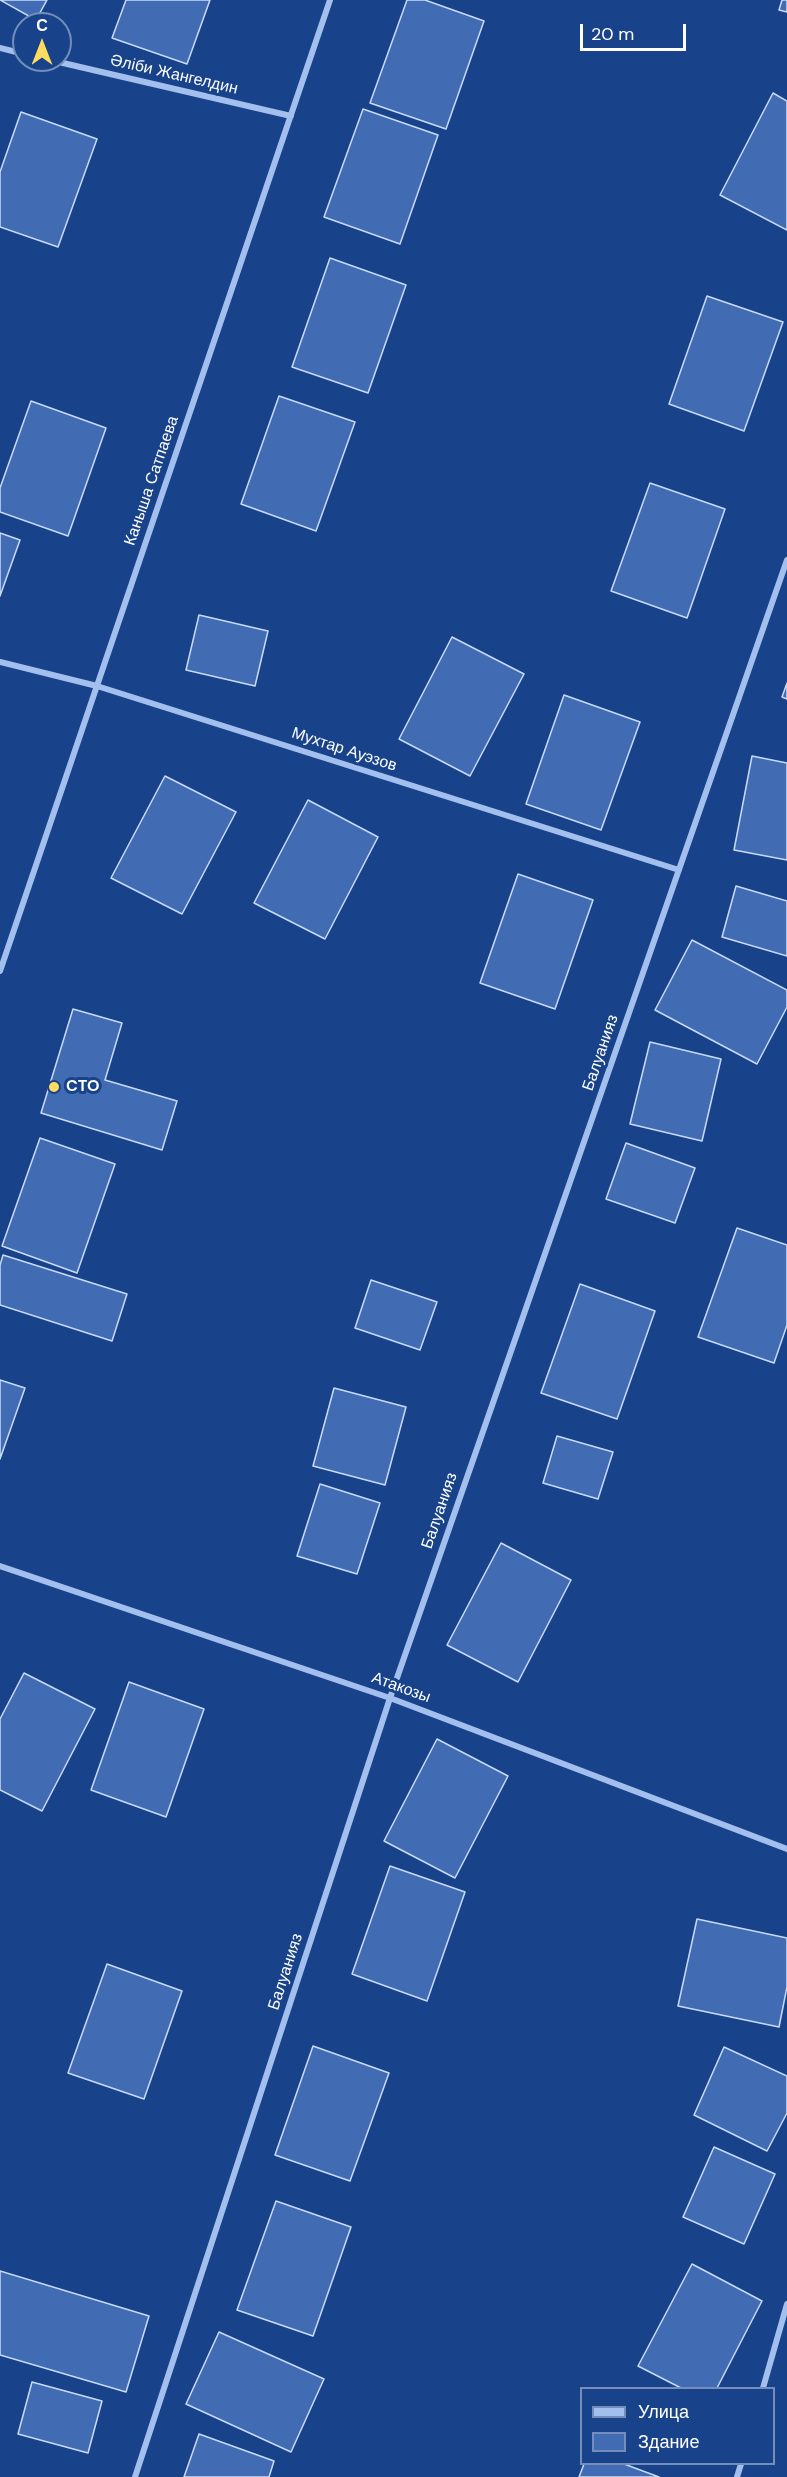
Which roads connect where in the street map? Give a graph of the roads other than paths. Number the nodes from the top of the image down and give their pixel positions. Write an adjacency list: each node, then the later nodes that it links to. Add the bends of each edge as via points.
1 (330, 0): 3 (street, Каныша Сатпаева)
2 (72, 65): 3 (street, Әліби Жангелдин)
3 (291, 116): 6 (street, Каныша Сатпаева)
4 (787, 560): 7 (street, Балуанияз)
5 (0, 662): 6 (street, Мухтар Ауэзов)
6 (97, 686): 7 (street, Мухтар Ауэзов); 8 (street, Каныша Сатпаева)
7 (679, 870): 10 (street, Балуанияз)
8 (0, 971)
9 (0, 1566): 10 (street, Атакозы)
10 (390, 1698): 11 (street, Атакозы); 14 (street, Балуанияз)
11 (787, 1849)
12 (787, 2304): 13 (street)
13 (763, 2387)
14 (135, 2477)

